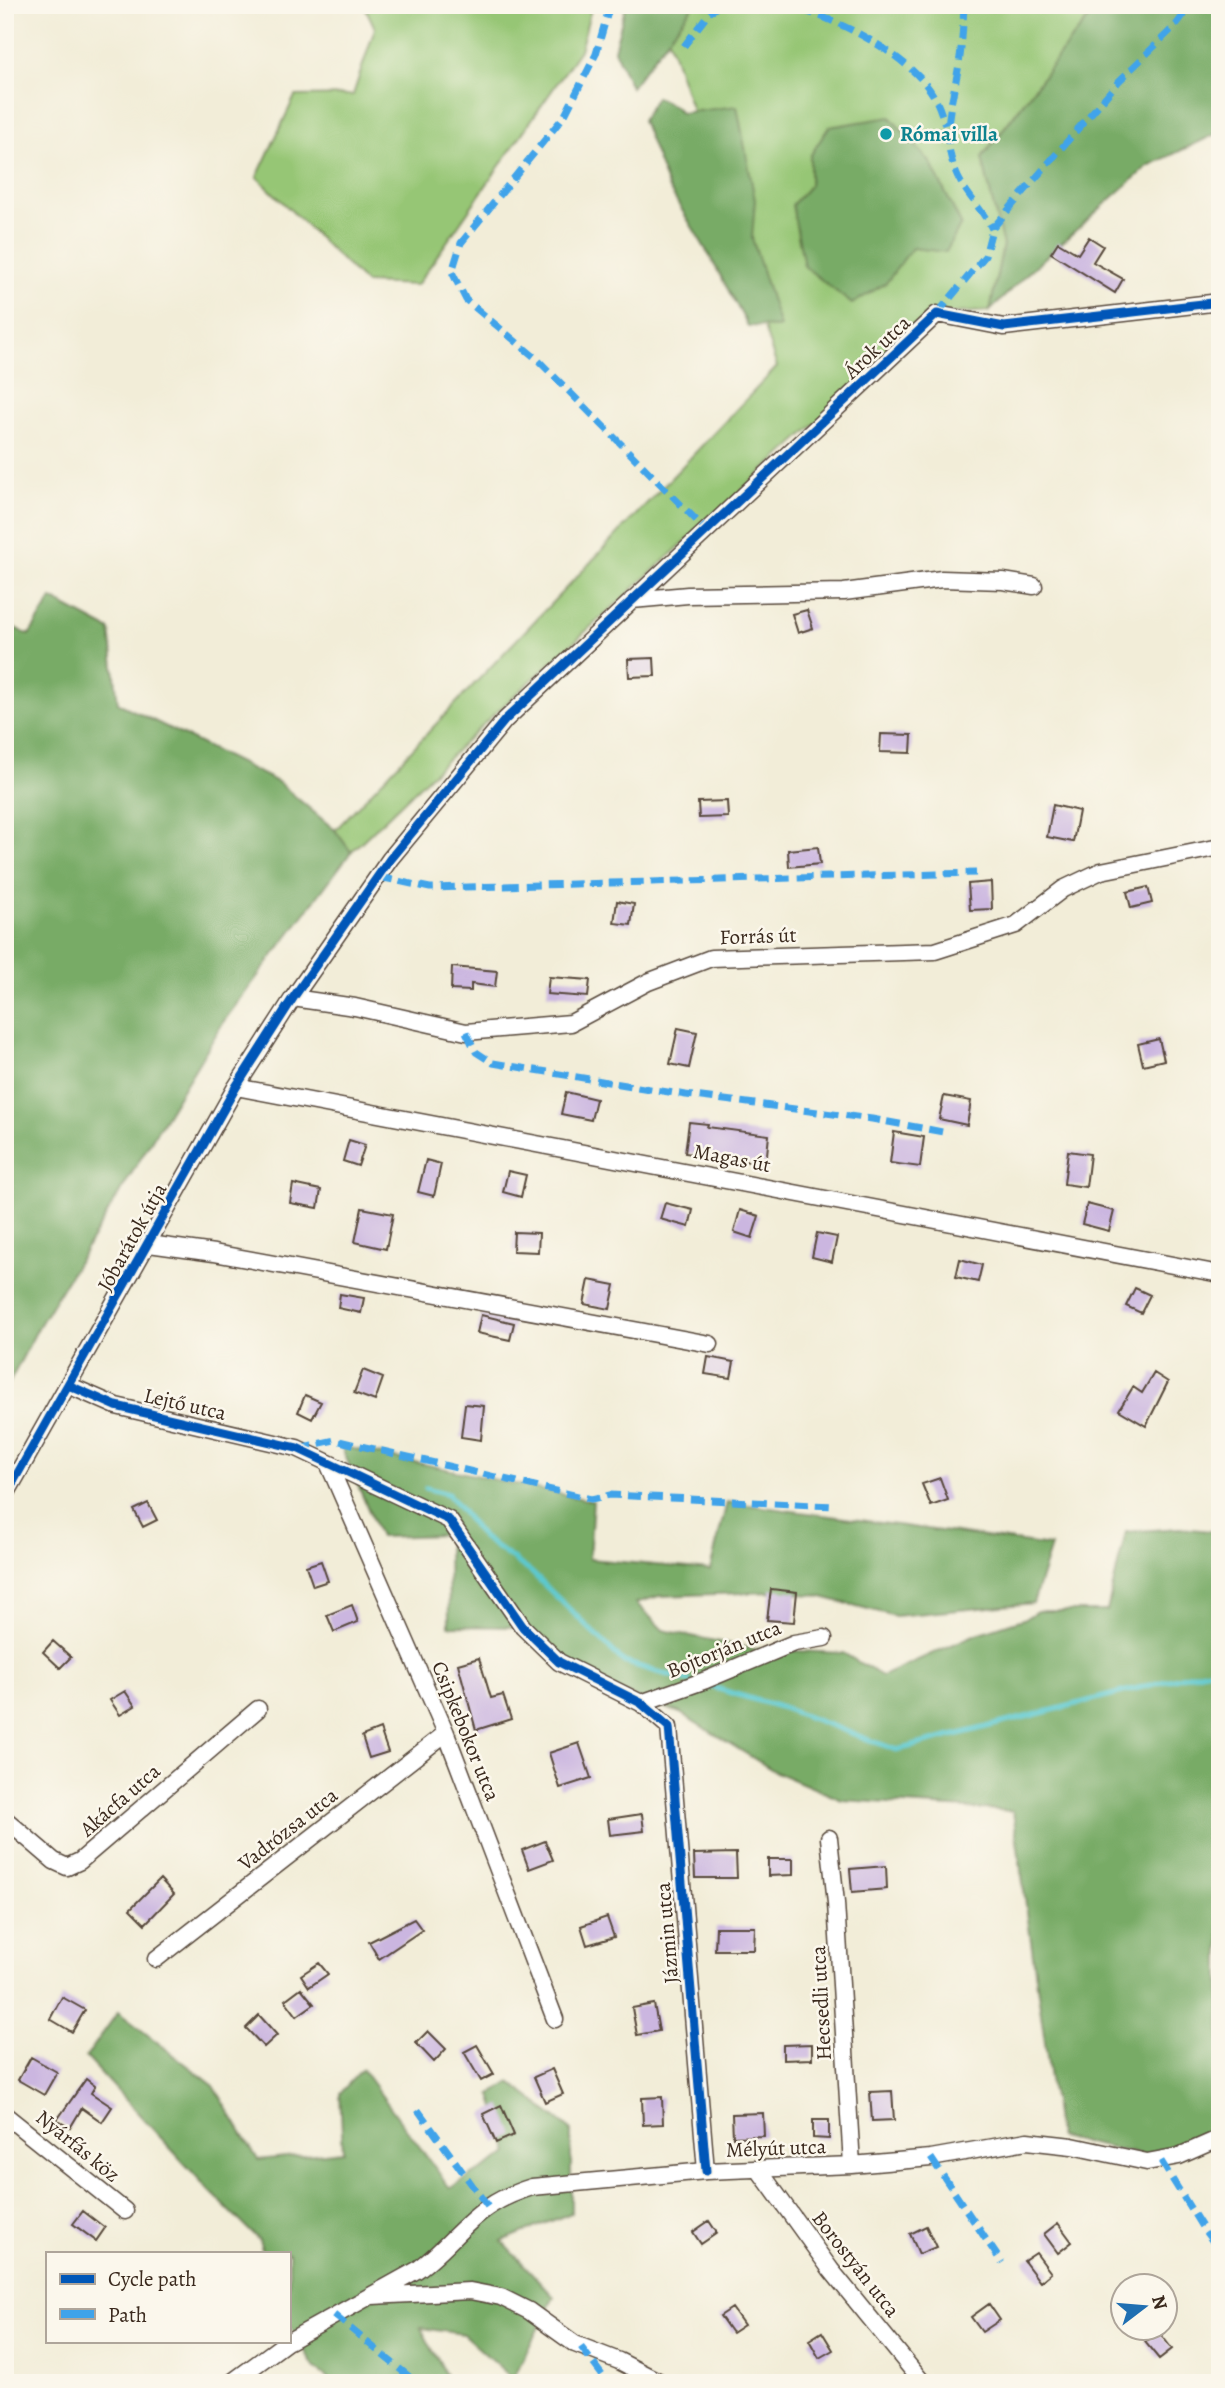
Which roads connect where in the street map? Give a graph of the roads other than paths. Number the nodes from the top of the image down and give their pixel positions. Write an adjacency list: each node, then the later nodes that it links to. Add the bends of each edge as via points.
1 (1220, 302): 3 (street, Árok utca, via 1004,327 937,314)
2 (1034, 586): 3 (street, via 942,579 844,592)
3 (632, 600): 5 (street, Jóbarátok útja, via 505,720 390,859)
4 (1220, 847): 5 (street, Forrás út, via 1101,871 1063,889 1016,925 935,951 711,958 648,982 571,1023 466,1032)
5 (293, 998): 6 (street, Jóbarátok útja)
6 (236, 1087): 7 (street, Jóbarátok útja); 8 (street, Magas út)
7 (149, 1244): 9 (street); 10 (street, Jóbarátok útja)
8 (1220, 1274)
9 (710, 1344)
10 (68, 1385): 11 (street, Lejtő utca, via 116,1406 298,1448); 12 (street, Jóbarátok útja)
11 (328, 1463): 14 (street, Jázmin utca, via 449,1520 523,1628 559,1662); 16 (street, Csipkebokor utca)
12 (5, 1496)
13 (824, 1638): 14 (street, Bojtorján utca, via 794,1643)
14 (641, 1703): 25 (street, Jázmin utca, via 668,1727)
15 (258, 1709): 17 (street, Akácfa utca, via 80,1861 67,1867)
16 (446, 1733): 19 (street, Vadrózsa utca); 20 (street, Csipkebokor utca)
17 (5, 1819)
18 (829, 1838): 23 (street, Hecsedli utca)
19 (156, 1959)
20 (555, 2019)
21 (5, 2115): 26 (street, Nyárfás köz)
22 (1220, 2138): 23 (street, Mélyút utca, via 1180,2156 1147,2162 1027,2141 931,2158)
23 (852, 2165): 24 (street, Mélyút utca)
24 (759, 2170): 25 (street, Mélyút utca); 32 (street, Borostyán utca, via 831,2270)
25 (706, 2171): 27 (street, Mélyút utca, via 555,2183 510,2194 472,2220 432,2260)
26 (125, 2211)
27 (366, 2296): 28 (street, Mélyút utca); 31 (street, via 470,2291 501,2297 575,2344)
28 (290, 2340)
29 (288, 2342): 30 (street, Mélyút utca)
30 (231, 2383)
31 (662, 2383)
32 (923, 2383)

